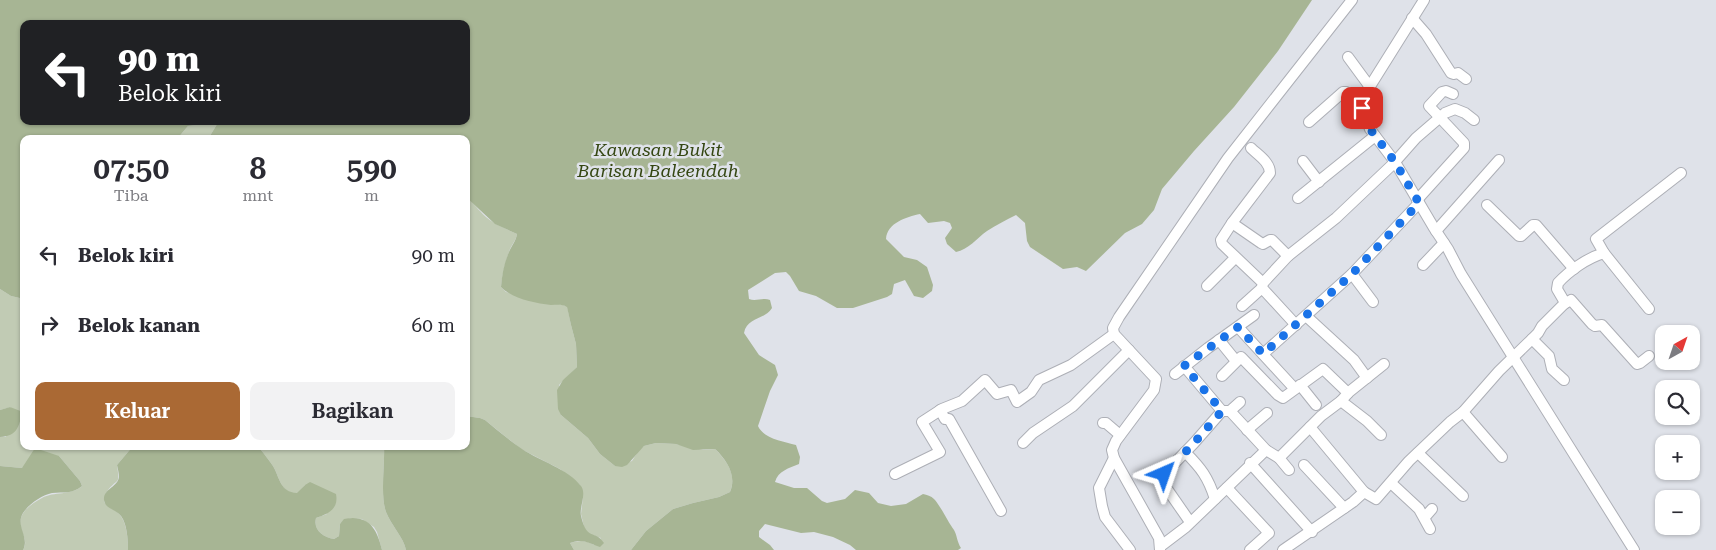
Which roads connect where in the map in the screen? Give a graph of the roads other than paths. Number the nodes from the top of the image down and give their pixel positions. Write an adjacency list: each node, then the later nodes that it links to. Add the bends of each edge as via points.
1 (1352, 0): 41 (street, via 1228,158 1119,317 1113,328)
2 (1424, 0): 3 (street)
3 (1412, 18): 5 (street, via 1452,73); 6 (street)
4 (1348, 57): 6 (street)
5 (1466, 79)
6 (1370, 87): 8 (street)
7 (1453, 94): 9 (street, via 1442,92 1429,105)
8 (1362, 102): 11 (street, via 1343,92); 12 (street, via 1365,119)
9 (1443, 120): 10 (street, via 1448,111 1455,109); 16 (street, via 1416,138); 20 (street, via 1464,143 1464,148)
10 (1474, 120)
11 (1309, 122)
12 (1375, 136): 16 (street); 18 (street)
13 (1251, 148): 22 (street, via 1270,167 1270,173)
14 (1499, 160): 23 (street)
15 (1303, 161): 18 (street)
16 (1391, 165): 20 (street); 26 (street, via 1336,218)
17 (1681, 173): 25 (street, via 1597,237 1596,241)
18 (1319, 182): 19 (street)
19 (1298, 198)
20 (1418, 202): 23 (street); 30 (street)
21 (1487, 204): 29 (street, via 1519,236 1536,225)
22 (1232, 223): 26 (street, via 1263,244 1272,240); 27 (street, via 1221,243)
23 (1436, 230): 24 (street)
24 (1444, 242): 28 (street); 47 (street)
25 (1604, 253): 29 (street); 36 (street)
26 (1288, 256): 32 (street)
27 (1235, 258): 31 (street); 32 (street)
28 (1423, 265)
29 (1574, 269): 34 (street, via 1556,286)
30 (1352, 274): 33 (street); 38 (street)
31 (1206, 286)
32 (1262, 286): 35 (street); 39 (street)
33 (1373, 302)
34 (1564, 304): 43 (street); 46 (street, via 1571,300 1592,324 1602,326 1637,364)
35 (1242, 306)
36 (1649, 309)
37 (1254, 315): 40 (street)
38 (1306, 316): 39 (street); 53 (street, via 1354,360)
39 (1296, 325): 45 (street)
40 (1238, 327): 42 (street); 45 (street)
41 (1114, 334): 44 (street); 59 (street, via 1071,364 1039,380 1031,392 1017,402 1011,390 997,394 985,380 962,401)
42 (1219, 340): 48 (street); 50 (street)
43 (1532, 340): 47 (street); 54 (street, via 1550,356 1552,369)
44 (1129, 350): 66 (street, via 1153,375 1156,386); 68 (street, via 1073,406)
45 (1263, 354): 55 (street)
46 (1649, 356)
47 (1514, 357): 61 (street); 95 (street)
48 (1236, 361): 52 (street); 55 (street, via 1242,358 1281,398)
49 (1384, 364): 53 (street)
50 (1184, 366): 51 (street); 60 (street)
51 (1175, 374)
52 (1222, 376)
53 (1367, 378): 56 (street)
54 (1564, 380)
55 (1297, 387): 56 (street, via 1324,369); 58 (street)
56 (1344, 397): 64 (street); 67 (street)
57 (1240, 402): 60 (street)
58 (1316, 405)
59 (940, 410): 78 (street, via 922,422 940,452); 86 (street, via 945,419 949,419)
60 (1226, 411): 65 (street); 70 (street)
61 (1462, 412): 71 (street); 72 (street)
62 (1266, 413): 65 (street)
63 (1103, 423): 66 (street)
64 (1310, 427): 74 (street); 81 (street)
65 (1247, 430): 69 (street)
66 (1120, 435): 73 (street, via 1112,450)
67 (1381, 435)
68 (1023, 443)
69 (1266, 450): 74 (street); 75 (street)
70 (1185, 452): 83 (street, via 1206,476); 88 (street, via 1162,478)
71 (1418, 453): 79 (street); 82 (street)
72 (1502, 457)
73 (1114, 458): 91 (street, via 1154,529); 92 (street, via 1099,488 1102,506 1105,517)
74 (1279, 458): 77 (street)
75 (1250, 464): 80 (street); 90 (street)
76 (1304, 465): 84 (street)
77 (1289, 470)
78 (895, 474)
79 (1391, 483): 81 (street, via 1376,499); 87 (street)
80 (1227, 488): 83 (street); 93 (street, via 1269,534)
81 (1364, 492): 84 (street)
82 (1462, 496)
83 (1214, 499): 88 (street)
84 (1344, 508): 90 (street)
85 (1432, 509): 87 (street)
86 (1001, 511)
87 (1425, 517): 89 (street)
88 (1190, 522): 91 (street)
89 (1430, 529)
90 (1312, 532): 94 (street)
91 (1161, 548)
92 (1130, 550)
93 (1250, 550)
94 (1283, 550)
95 (1634, 550)

